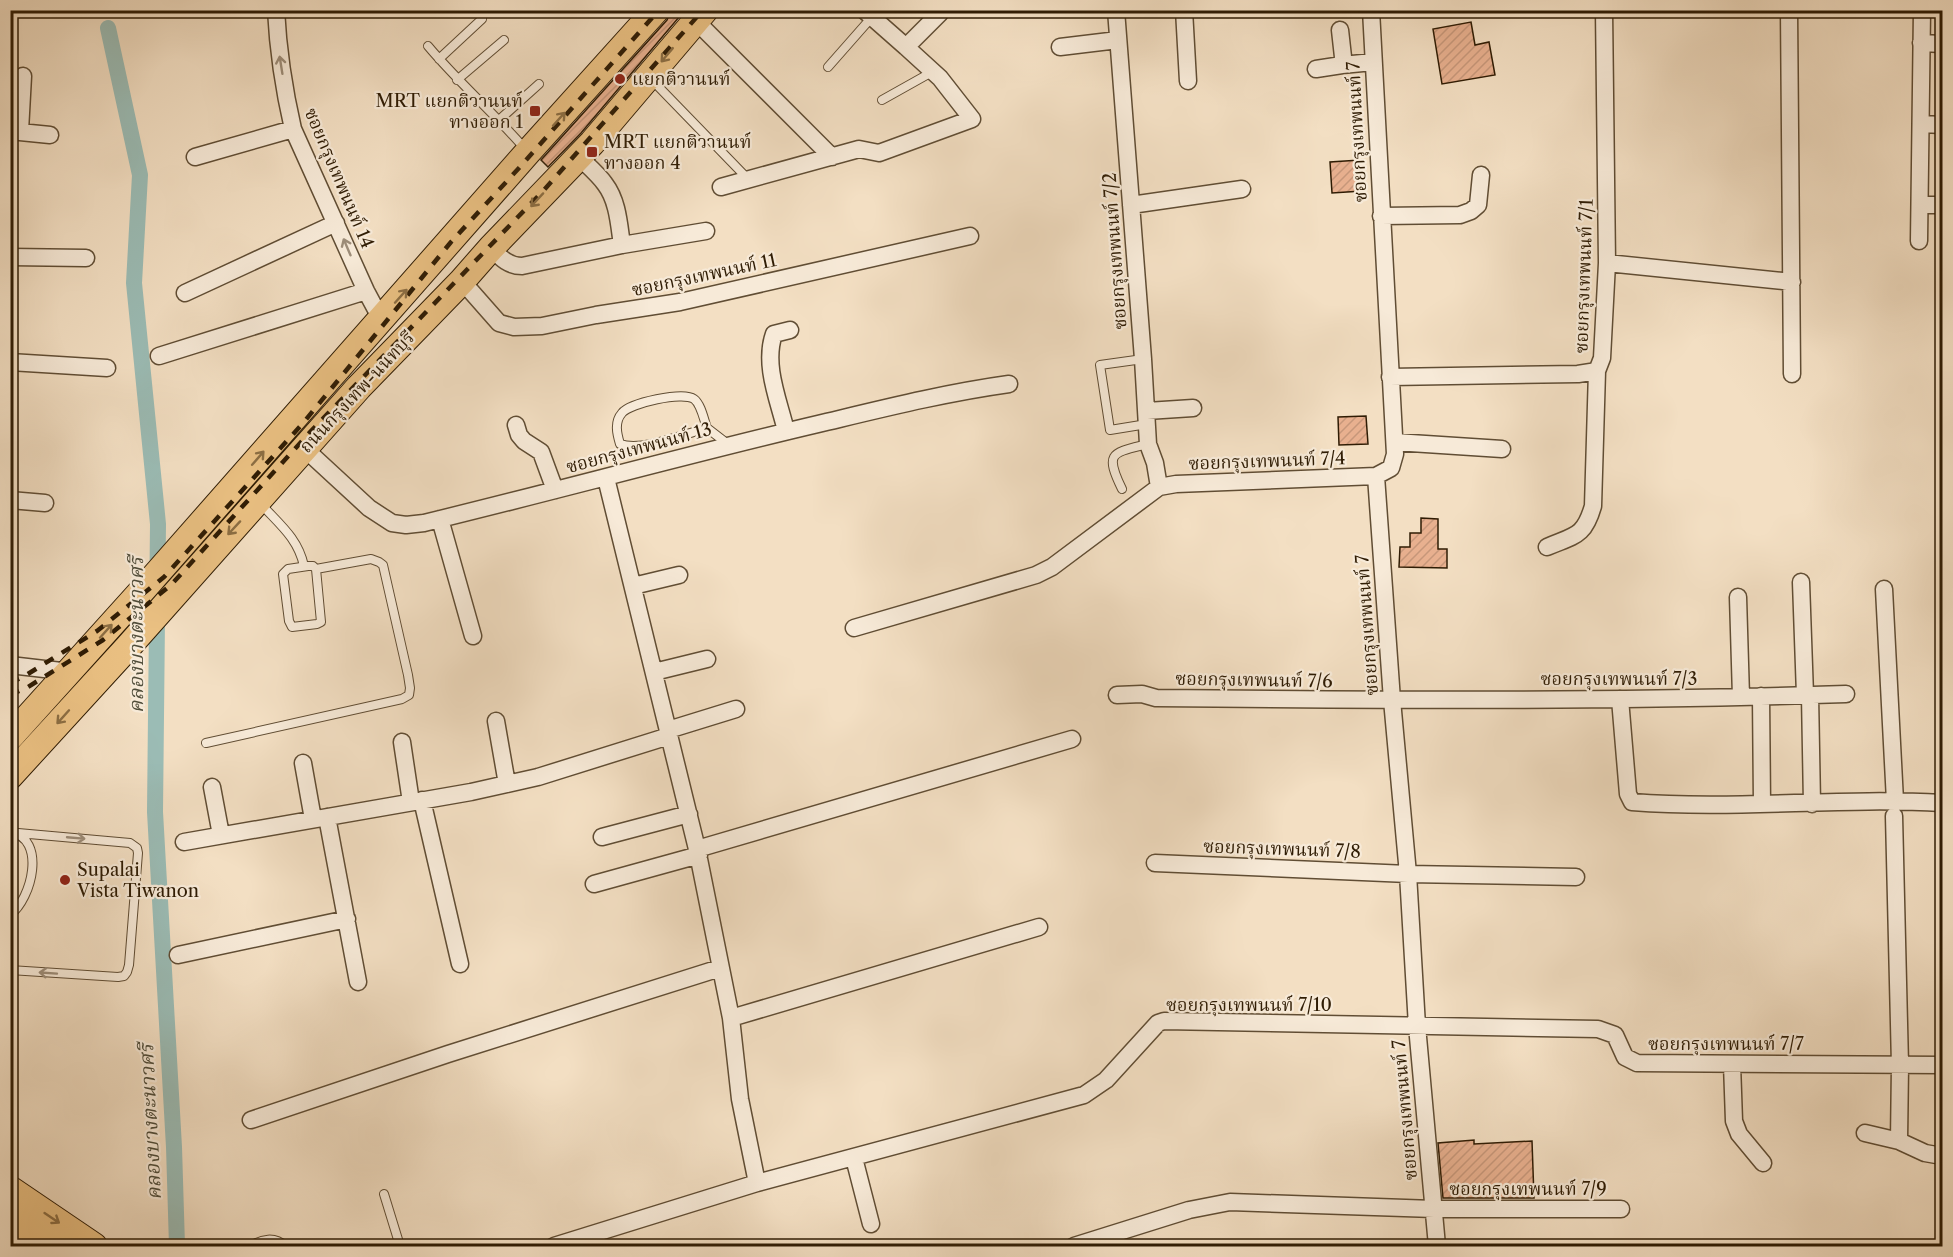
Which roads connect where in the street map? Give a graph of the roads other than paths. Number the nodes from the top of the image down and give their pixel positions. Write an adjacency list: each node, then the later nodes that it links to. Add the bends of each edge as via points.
1 (276, 10): 36 (street, ซอยกรุงเทพนนท์ 14, one-way to 1)
2 (656, 10): 39 (main road, ถนนกรุงเทพ-นนทบุรี, one-way to 2)
3 (1116, 10): 15 (street, ซอยกรุงเทพนนท์ 7/2)
4 (1184, 10): 30 (street)
5 (1371, 10): 22 (street, ซอยกรุงเทพนนท์ 7)
6 (1604, 10): 59 (street, ซอยกรุงเทพนนท์ 7/1)
7 (1789, 10): 61 (street)
8 (1922, 10): 16 (street)
9 (940, 12): 19 (street)
10 (868, 14): 19 (street); 24 (lane)
11 (701, 16): 28 (main road, ถนนกรุงเทพ-นนทบุรี, one-way to 28); 42 (street)
12 (482, 19): 21 (lane)
13 (1340, 30): 23 (street)
14 (504, 40): 29 (lane)
15 (1118, 40): 20 (street); 47 (street, ซอยกรุงเทพนนท์ 7/2)
16 (1922, 43): 17 (street); 34 (street)
17 (1942, 44)
18 (428, 46): 21 (lane)
19 (906, 47): 26 (street)
20 (1060, 47)
21 (439, 59): 29 (lane)
22 (1373, 62): 23 (street); 50 (street, ซอยกรุงเทพนนท์ 7)
23 (1342, 65): 25 (street)
24 (828, 67)
25 (1316, 69)
26 (932, 72): 32 (lane); 42 (street, via 972,119 879,153 859,149)
27 (23, 76): 37 (street)
28 (648, 77): 40 (main road, ถนนกรุงเทพ-นนทบุรี); 44 (lane)
29 (457, 80): 33 (lane)
30 (1188, 81)
31 (539, 84): 33 (lane)
32 (882, 99)
33 (499, 120): 39 (lane)
34 (1922, 124): 35 (street); 48 (street)
35 (1942, 125)
36 (293, 129): 41 (street); 51 (street, ซอยกรุงเทพนนท์ 14)
37 (15, 131): 38 (street)
38 (50, 135)
39 (528, 152): 64 (main road, ถนนกรุงเทพ-นนทบุรี, one-way to 39)
40 (578, 156): 55 (street, via 611,194); 56 (main road, ถนนกรุงเทพ-นนทบุรี, one-way to 56)
41 (195, 157)
42 (832, 157): 44 (street)
43 (1481, 175): 50 (street, via 1478,205 1460,215)
44 (748, 179): 45 (street)
45 (721, 187)
46 (1242, 189): 47 (street)
47 (1131, 205): 67 (street, ซอยกรุงเทพนนท์ 7/2)
48 (1921, 205): 49 (street); 54 (street)
49 (1942, 205)
50 (1381, 216): 72 (street, ซอยกรุงเทพนนท์ 7)
51 (336, 223): 62 (street, ซอยกรุงเทพนนท์ 14, one-way to 51); 63 (street)
52 (706, 231): 55 (street)
53 (970, 236): 60 (street, ซอยกรุงเทพนนท์ 11, via 680,302 542,326 500,323)
54 (1919, 241)
55 (622, 245): 56 (street, via 522,266 506,263)
56 (491, 248): 60 (main road, ถนนกรุงเทพ-นนทบุรี)
57 (10, 257): 58 (street)
58 (86, 258)
59 (1606, 263): 61 (street); 70 (street, ซอยกรุงเทพนนท์ 7/1, via 1602,358)
60 (462, 281): 82 (main road, ถนนกรุงเทพ-นนทบุรี)
61 (1791, 282): 71 (street)
62 (366, 291): 64 (street, ซอยกรุงเทพนนท์ 14); 66 (street)
63 (185, 293)
64 (381, 319): 105 (main road, ถนนกรุงเทพ-นนทบุรี, one-way to 64)
65 (790, 330): 78 (street, via 774,334 771,344 771,370)
66 (159, 356)
67 (1143, 359): 75 (street, ซอยกรุงเทพนนท์ 7/2); 75 (lane, via 1100,365 1110,430)
68 (10, 362): 69 (street)
69 (107, 368)
70 (1597, 371): 72 (street, ซอยกรุงเทพนนท์ 7/1); 93 (street, via 1593,506 1581,532)
71 (1791, 374)
72 (1390, 377): 79 (street, ซอยกรุงเทพนนท์ 7)
73 (1009, 384): 78 (street, ซอยกรุงเทพนนท์ 13, via 952,392)
74 (1193, 408): 75 (street)
75 (1147, 417): 80 (street, ซอยกรุงเทพนนท์ 7/2)
76 (516, 425): 88 (street, via 524,441 541,452)
77 (707, 428): 77 (lane, via 627,447 620,444 617,420 629,407 689,396 696,400); 81 (lane)
78 (786, 431): 81 (street, ซอยกรุงเทพนนท์ 13)
79 (1395, 442): 83 (street); 84 (street, ซอยกรุงเทพนนท์ 7, via 1391,468)
80 (1148, 444): 86 (street, ซอยกรุงเทพนนท์ 7/2); 87 (lane, via 1114,455 1113,470)
81 (729, 445): 85 (street, ซอยกรุงเทพนนท์ 13)
82 (304, 448): 90 (main road, ถนนกรุงเทพ-นนทบุรี); 92 (street, ซอยกรุงเทพนนท์ 13, via 369,508 392,523)
83 (1502, 449)
84 (1376, 476): 86 (street, ซอยกรุงเทพนนท์ 7/4); 114 (street, ซอยกรุงเทพนนท์ 7)
85 (606, 478): 88 (street, ซอยกรุงเทพนนท์ 13); 98 (street)
86 (1159, 487): 101 (street, via 1036,575)
87 (1122, 489)
88 (555, 490): 92 (street, ซอยกรุงเทพนนท์ 13)
89 (10, 500): 91 (street)
90 (258, 501): 94 (lane, via 292,538); 107 (main road, ถนนกรุงเทพ-นนทบุรี, one-way to 107)
91 (45, 503)
92 (440, 519): 102 (street)
93 (1547, 547)
94 (304, 566): 95 (lane); 95 (lane, via 283,574 292,627 321,622)
95 (316, 569): 121 (lane, via 371,560 383,566 409,695)
96 (679, 575): 98 (street)
97 (1801, 582): 110 (street)
98 (633, 586): 106 (street)
99 (1884, 589): 130 (street)
100 (1738, 597): 112 (street)
101 (854, 628)
102 (473, 636)
103 (707, 659): 106 (street)
104 (10, 665): 105 (street)
105 (74, 667): 107 (main road); 118 (main road, ถนนกรุงเทพ-นนทบุรี)
106 (654, 672): 117 (street)
107 (93, 685): 123 (main road, ถนนกรุงเทพ-นนทบุรี, one-way to 123)
108 (1846, 694): 110 (street, ซอยกรุงเทพนนท์ 7/3)
109 (1117, 695): 114 (street, ซอยกรุงเทพนนท์ 7/6)
110 (1808, 695): 111 (street, ซอยกรุงเทพนนท์ 7/3); 128 (street)
111 (1761, 696): 112 (street, ซอยกรุงเทพนนท์ 7/3); 127 (street)
112 (1741, 697): 113 (street, ซอยกรุงเทพนนท์ 7/3)
113 (1620, 699): 114 (street, ซอยกรุงเทพนนท์ 7/3); 127 (street, via 1628,794 1632,802)
114 (1392, 700): 139 (street, ซอยกรุงเทพนนท์ 7)
115 (736, 709): 117 (street)
116 (496, 721): 124 (street)
117 (669, 733): 124 (street); 131 (street)
118 (10, 737)
119 (1072, 739): 137 (street)
120 (402, 742): 126 (street)
121 (206, 743)
122 (303, 763): 132 (street)
123 (10, 776)
124 (507, 784): 126 (street)
125 (212, 787): 134 (street)
126 (416, 801): 132 (street); 146 (street)
127 (1762, 804): 128 (street)
128 (1812, 804): 130 (street)
129 (1942, 804): 130 (street)
130 (1894, 808): 153 (street)
131 (689, 814): 135 (street); 137 (street)
132 (320, 818): 134 (street); 143 (street)
133 (14, 833): 142 (lane, via 26,838 30,845 32,870 24,899); 148 (lane, one-way to 148, via 130,843 138,853 129,965 124,976)
134 (221, 836): 136 (street)
135 (602, 837)
136 (184, 842)
137 (698, 852): 141 (street); 147 (street)
138 (1155, 863): 139 (street, ซอยกรุงเทพนนท์ 7/8)
139 (1408, 874): 140 (street, ซอยกรุงเทพนนท์ 7/8); 151 (street, ซอยกรุงเทพนนท์ 7)
140 (1576, 877)
141 (594, 884)
142 (10, 915)
143 (346, 919): 145 (street); 149 (street)
144 (1039, 927): 150 (street)
145 (178, 956)
146 (460, 964)
147 (720, 968): 150 (street); 155 (street)
148 (10, 970)
149 (358, 982)
150 (731, 1018): 161 (street, via 740,1099)
151 (1417, 1026): 152 (street, ซอยกรุงเทพนนท์ 7/7, via 1598,1029 1615,1035 1625,1057 1637,1063); 159 (street, ซอยกรุงเทพนนท์ 7/10, via 1164,1021 1106,1080 1084,1095); 164 (street, ซอยกรุงเทพนนท์ 7)
152 (1732, 1064): 153 (street, ซอยกรุงเทพนนท์ 7/7); 160 (street, via 1734,1121 1739,1134)
153 (1900, 1065): 154 (street, ซอยกรุงเทพนนท์ 7/7); 157 (street)
154 (1942, 1065)
155 (251, 1120)
156 (1865, 1133): 157 (street)
157 (1899, 1142): 158 (street)
158 (1942, 1156)
159 (854, 1158): 161 (street, ซอยกรุงเทพนนท์ 7/10); 167 (street)
160 (1763, 1163)
161 (757, 1183): 175 (street, ซอยกรุงเทพนนท์ 7/10)
162 (10, 1189): 171 (main road, one-way to 171)
163 (384, 1194): 174 (lane)
164 (1434, 1209): 165 (street, ซอยกรุงเทพนนท์ 7/9); 176 (street, ซอยกรุงเทพนนท์ 7/9, via 1230,1202 1189,1210); 177 (street, ซอยกรุงเทพนนท์ 7)
165 (1621, 1209)
166 (10, 1214): 170 (main road)
167 (871, 1224)
168 (10, 1239): 169 (main road)
169 (22, 1246)
170 (56, 1246)
171 (94, 1246)
172 (251, 1246): 173 (lane, via 274,1240)
173 (285, 1246)
174 (400, 1246)
175 (554, 1246)
176 (1074, 1246)
177 (1437, 1246)

